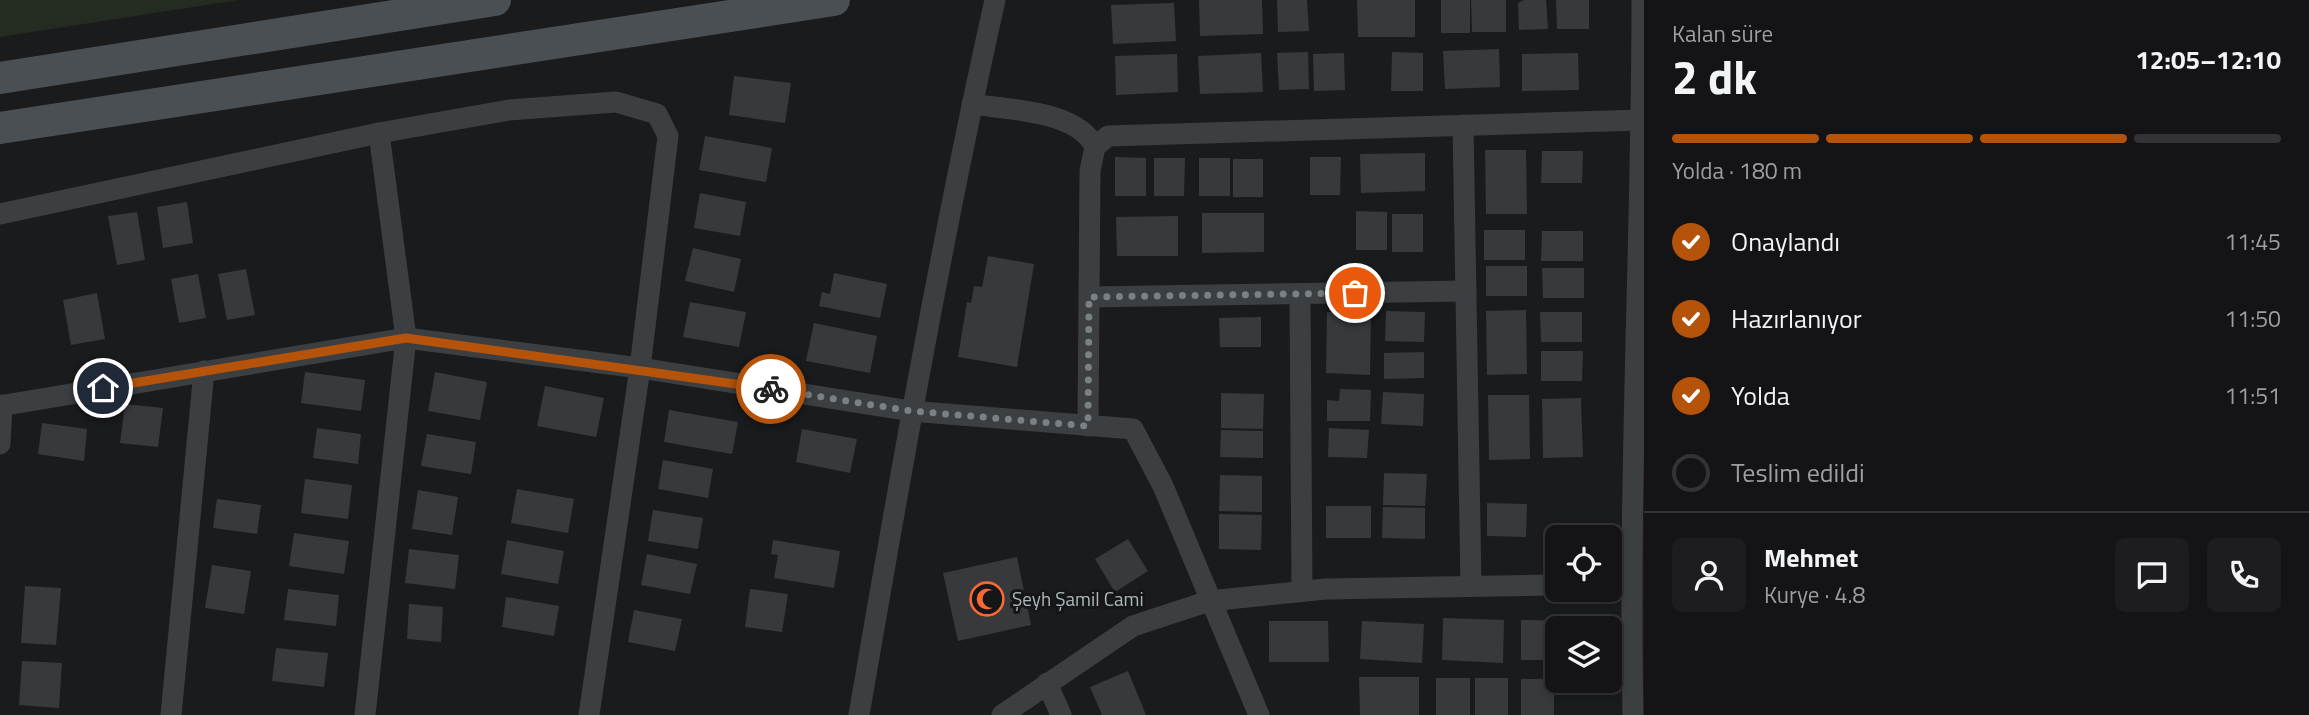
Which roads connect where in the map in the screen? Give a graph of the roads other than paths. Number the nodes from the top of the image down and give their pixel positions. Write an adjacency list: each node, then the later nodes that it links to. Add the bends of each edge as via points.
1 (495, 0): 5 (street)
2 (834, 0): 9 (street)
3 (995, 0): 6 (street)
4 (1642, 0): 7 (street)
5 (0, 78)
6 (972, 104): 11 (street, via 1067,121 1086,132); 20 (street)
7 (1643, 124): 8 (street); 23 (street)
8 (1463, 125): 11 (street, via 1108,136); 13 (street)
9 (0, 128)
10 (379, 133): 12 (street); 16 (street); 17 (street, via 509,110 616,102 657,114 668,136)
11 (1096, 147): 15 (street, via 1090,171)
12 (0, 214)
13 (1466, 291): 14 (street); 25 (street)
14 (1300, 293): 15 (street); 26 (street)
15 (1089, 297): 21 (street)
16 (406, 338): 17 (street); 18 (street); 30 (street)
17 (640, 368): 20 (street); 31 (street)
18 (204, 371): 19 (street); 29 (street)
19 (1, 405): 22 (street)
20 (911, 411): 21 (street); 32 (street)
21 (1088, 426): 27 (street, via 1133,429 1163,486)
22 (0, 444)
23 (1628, 583): 36 (street)
24 (1545, 585): 25 (street)
25 (1471, 586): 26 (street)
26 (1301, 592): 27 (street)
27 (1209, 601): 28 (street, via 1133,626); 35 (street)
28 (1047, 683): 33 (street); 34 (street)
29 (171, 715)
30 (365, 715)
31 (589, 715)
32 (859, 715)
33 (1002, 715)
34 (1061, 715)
35 (1259, 715)
36 (1633, 715)

